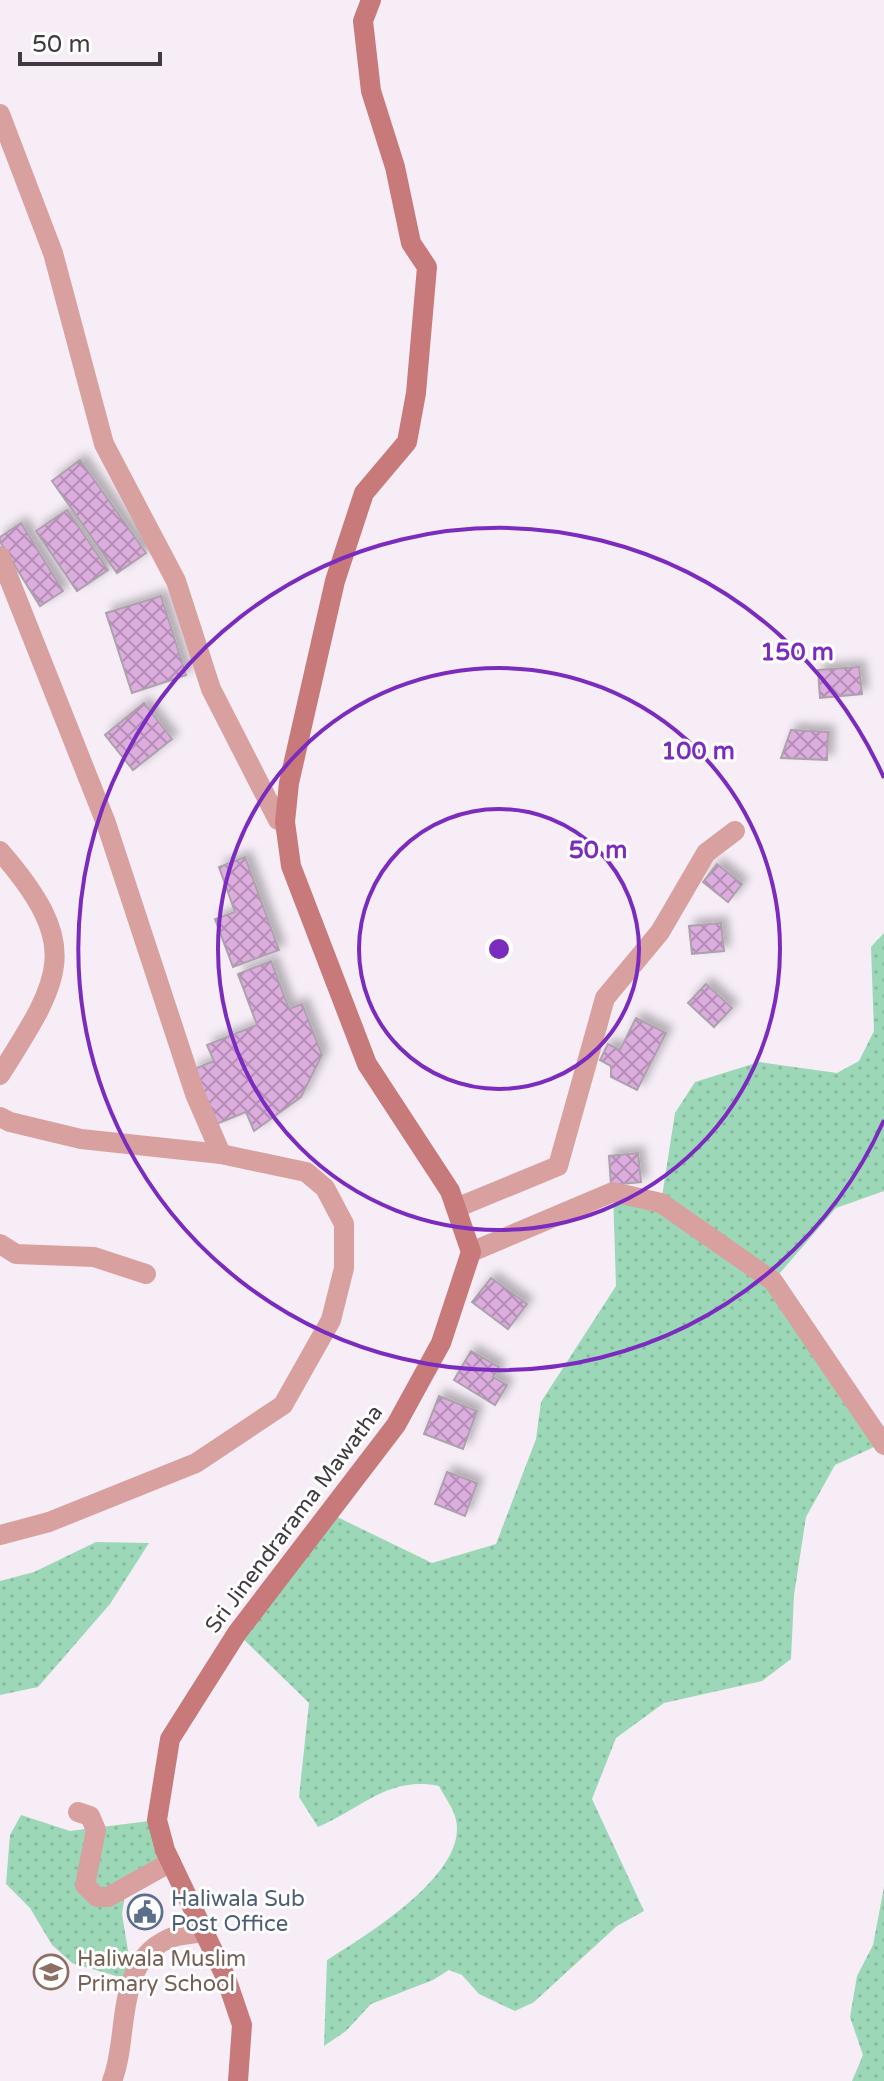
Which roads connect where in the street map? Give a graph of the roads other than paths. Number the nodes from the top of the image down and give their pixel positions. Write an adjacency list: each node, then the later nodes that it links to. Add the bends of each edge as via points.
1 (371, 0): 4 (main road, via 363,21 371,91 411,243 427,267 416,393 407,442 364,493 335,581 289,783)
2 (0, 114): 4 (street, via 53,253 104,444 176,581 211,689 278,820)
3 (0, 556): 9 (street, via 106,823 195,1094)
4 (285, 822): 10 (main road, via 291,866 367,1064)
5 (735, 831): 10 (street, via 706,853 660,932 605,998 558,1166)
6 (0, 851): 7 (street, via 49,919 57,958 37,1018)
7 (0, 1075)
8 (0, 1117): 9 (street, via 81,1139)
9 (221, 1154): 15 (street, via 306,1172 325,1188 344,1224 344,1268 331,1320 283,1405 196,1463 49,1522)
10 (456, 1208): 12 (main road)
11 (0, 1244): 13 (street, via 16,1254 94,1257)
12 (471, 1252): 14 (street, via 613,1192 661,1203 773,1281); 17 (main road, Sri Jinendrarama Mawatha, via 441,1343 396,1425 237,1633 170,1739 157,1820)
13 (146, 1274)
14 (884, 1445)
15 (0, 1535)
16 (78, 1812): 17 (street, via 90,1816 96,1830 85,1885 97,1897 108,1897)
17 (171, 1862): 18 (main road, Sri Jinendrarama Mawatha)
18 (205, 1932): 19 (street, via 169,1938 149,1952 124,2005); 20 (main road, Sri Jinendrarama Mawatha, via 242,2025)
19 (112, 2081)
20 (238, 2081)

